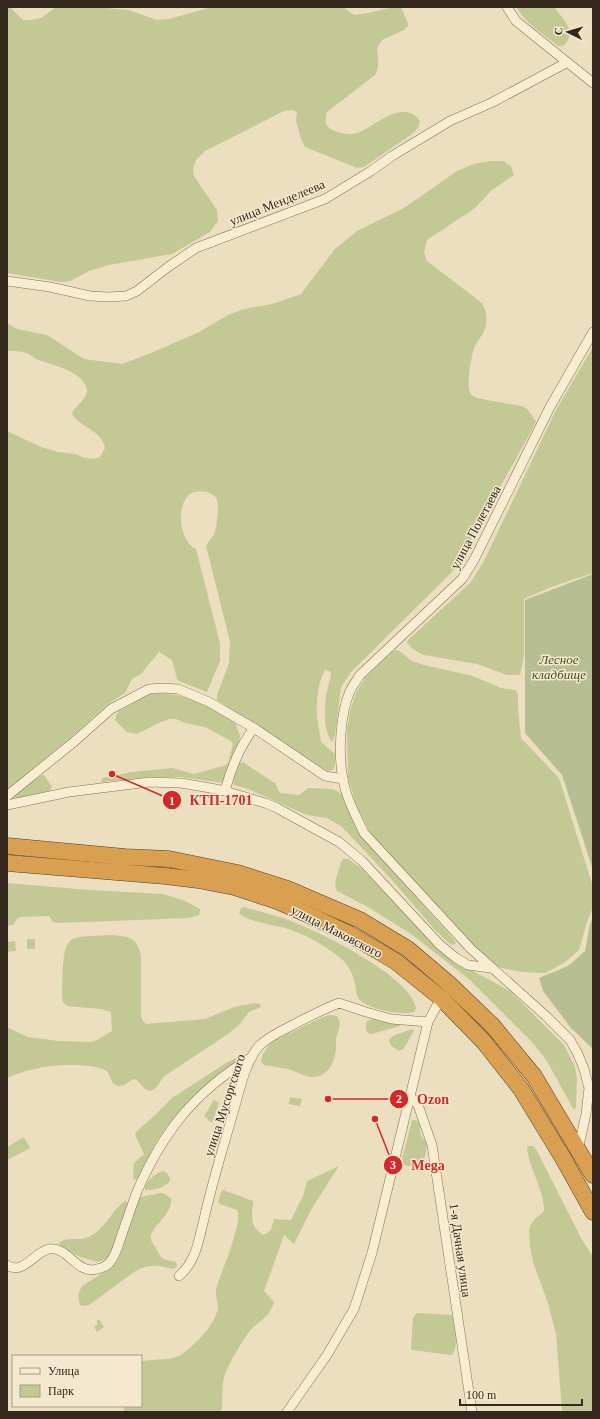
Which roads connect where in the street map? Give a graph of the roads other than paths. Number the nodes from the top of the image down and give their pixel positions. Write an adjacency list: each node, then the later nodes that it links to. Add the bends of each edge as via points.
1 (507, 7): 2 (street, via 516,21)
2 (566, 63): 3 (street); 4 (street, улица Менделеева, via 493,102 450,121 325,199 196,248 137,292 126,296 90,296)
3 (593, 84)
4 (7, 281)
5 (593, 332): 7 (street, улица Полетаева, via 550,407 474,560 462,578 360,675 350,691 342,722)
6 (254, 728): 7 (street, via 325,776); 8 (street, via 235,761); 9 (street, via 209,702 178,689 149,689 110,709)
7 (343, 779): 13 (street, улица Полетаева, via 353,811 364,833)
8 (225, 791): 10 (street, via 181,783 149,782 69,792); 13 (street, via 276,808 339,842 362,861 440,945 468,965)
9 (7, 796)
10 (7, 805)
11 (7, 846): 19 (highway, улица Маковского, via 168,859 238,873 288,889 360,920 408,949 492,1025 534,1076)
12 (7, 863): 14 (highway, улица Маковского, via 165,876 234,887 277,901 349,934 395,960)
13 (490, 968): 17 (street, улица Полетаева, via 570,1040)
14 (441, 998): 15 (street); 21 (highway, улица Маковского, via 484,1042 521,1089)
15 (428, 1022): 16 (street, улица Мусоргского, via 391,1019 339,1002 268,1038 259,1046); 18 (street)
16 (252, 1058): 22 (street, via 203,1092 177,1120 144,1177 115,1255 107,1265 86,1269 58,1249 41,1253 20,1268); 23 (street, улица Мусоргского, via 242,1082 213,1181 198,1245 190,1263)
17 (591, 1087): 19 (street)
18 (411, 1097): 24 (street, via 372,1253 354,1309 327,1355); 25 (street, 1-я Дачная улица, via 418,1105 432,1145)
19 (578, 1150): 20 (highway, улица Маковского)
20 (593, 1175)
21 (593, 1212)
22 (7, 1265)
23 (179, 1276)
24 (287, 1412)
25 (472, 1412)

